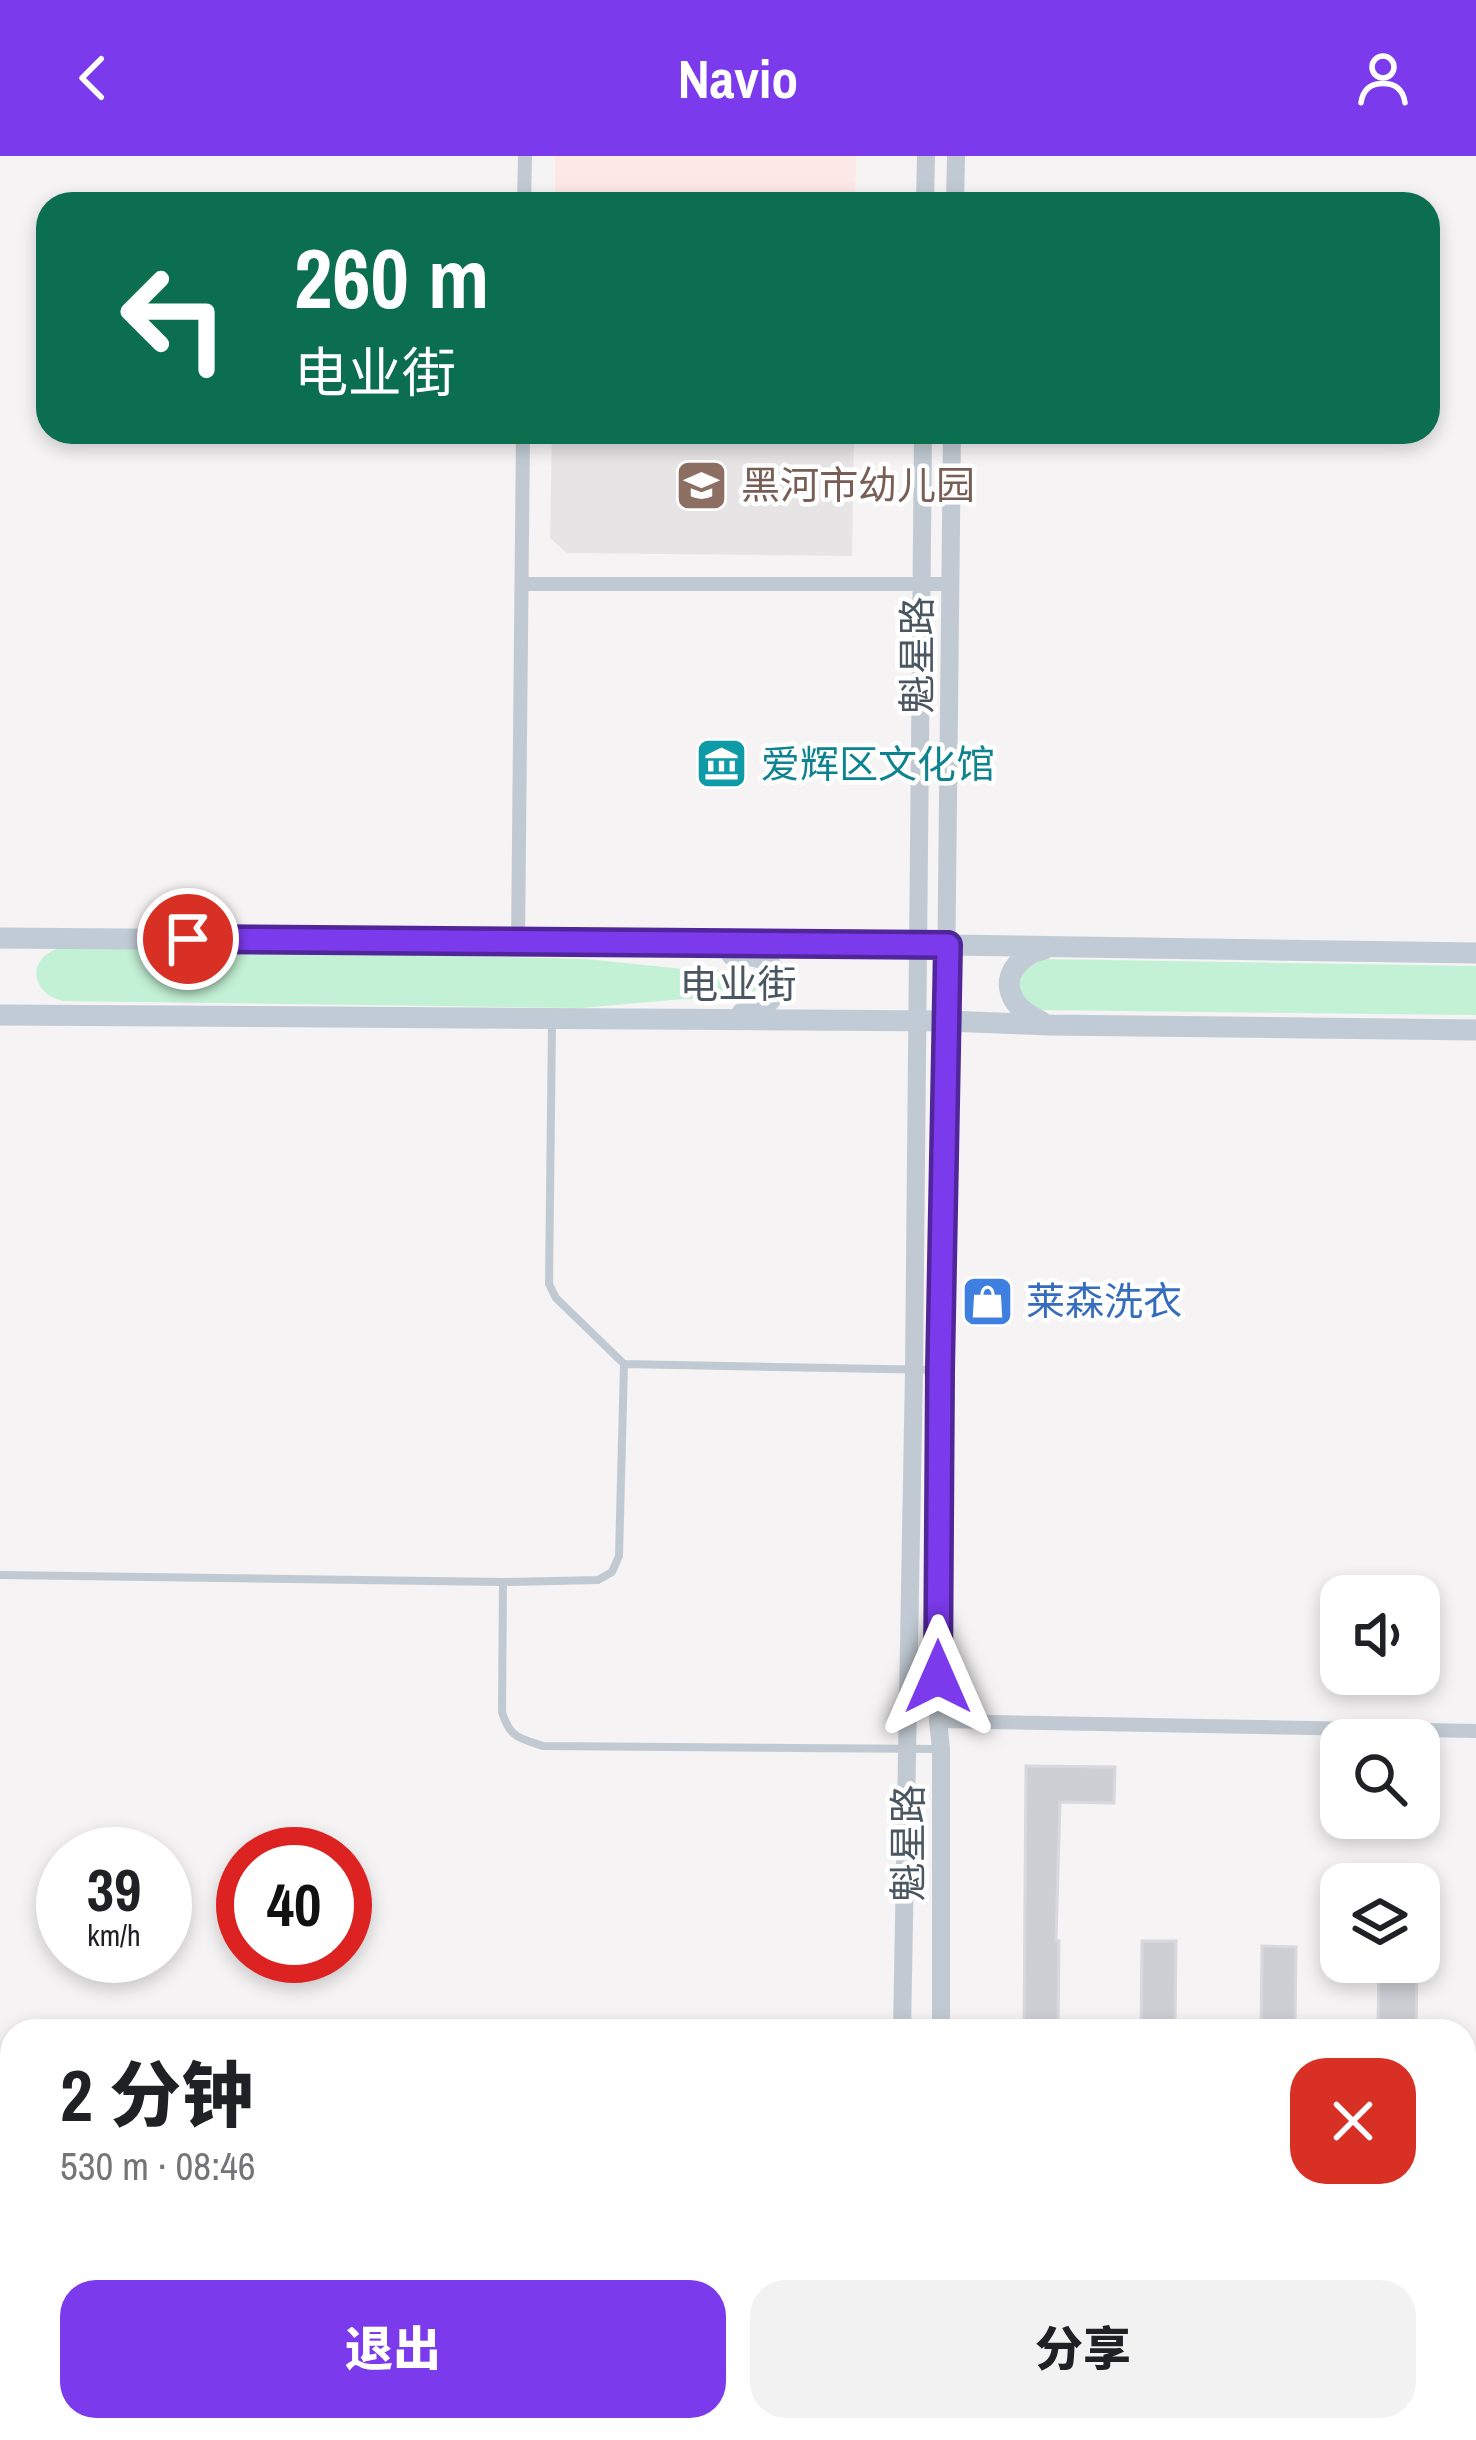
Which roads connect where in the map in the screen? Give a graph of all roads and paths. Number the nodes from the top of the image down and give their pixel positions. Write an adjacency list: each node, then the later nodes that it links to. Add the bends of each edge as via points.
1 (525, 156): 4 (street)
2 (926, 156): 5 (street)
3 (956, 156): 6 (street)
4 (524, 192)
5 (925, 192)
6 (955, 192)
7 (523, 444): 10 (street)
8 (922, 444): 11 (street, 魁星路)
9 (952, 444): 12 (street, 魁星路)
10 (522, 584): 11 (street); 14 (street)
11 (921, 584): 12 (street); 16 (street, 魁星路)
12 (950, 584): 17 (street, 魁星路)
13 (0, 938): 14 (main road, 电业街)
14 (518, 942): 15 (main road, 电业街)
15 (630, 942): 16 (main road, 电业街); 22 (main road, via 680,954 756,956 777,983 759,1011)
16 (917, 945): 17 (main road, 电业街); 23 (street, 魁星路)
17 (948, 945): 18 (main road, 电业街); 24 (street, 魁星路)
18 (1056, 947): 19 (main road, 电业街); 25 (main road, via 1026,955 1010,981 1022,1010)
19 (1476, 953)
20 (0, 1015): 21 (main road, 电业街)
21 (552, 1018): 22 (main road, 电业街); 27 (lane, via 549,1284)
22 (634, 1019): 23 (main road, 电业街)
23 (916, 1020): 24 (main road, 电业街); 28 (street, 魁星路)
24 (946, 1021): 25 (main road, 电业街); 29 (street, 魁星路)
25 (1049, 1025): 26 (main road, 电业街)
26 (1476, 1030)
27 (624, 1364): 28 (lane); 31 (lane, via 619,1556 612,1572 598,1580)
28 (914, 1370): 29 (lane); 34 (street, 魁星路)
29 (940, 1370): 32 (street, 魁星路)
30 (0, 1575): 31 (lane)
31 (502, 1582): 34 (lane, via 502,1712 517,1737 543,1746)
32 (938, 1721): 33 (street); 35 (street, 魁星路)
33 (1476, 1731)
34 (908, 1749): 35 (lane); 36 (street, 魁星路)
35 (940, 1749): 37 (street, 魁星路)
36 (902, 2019)
37 (941, 2019)

